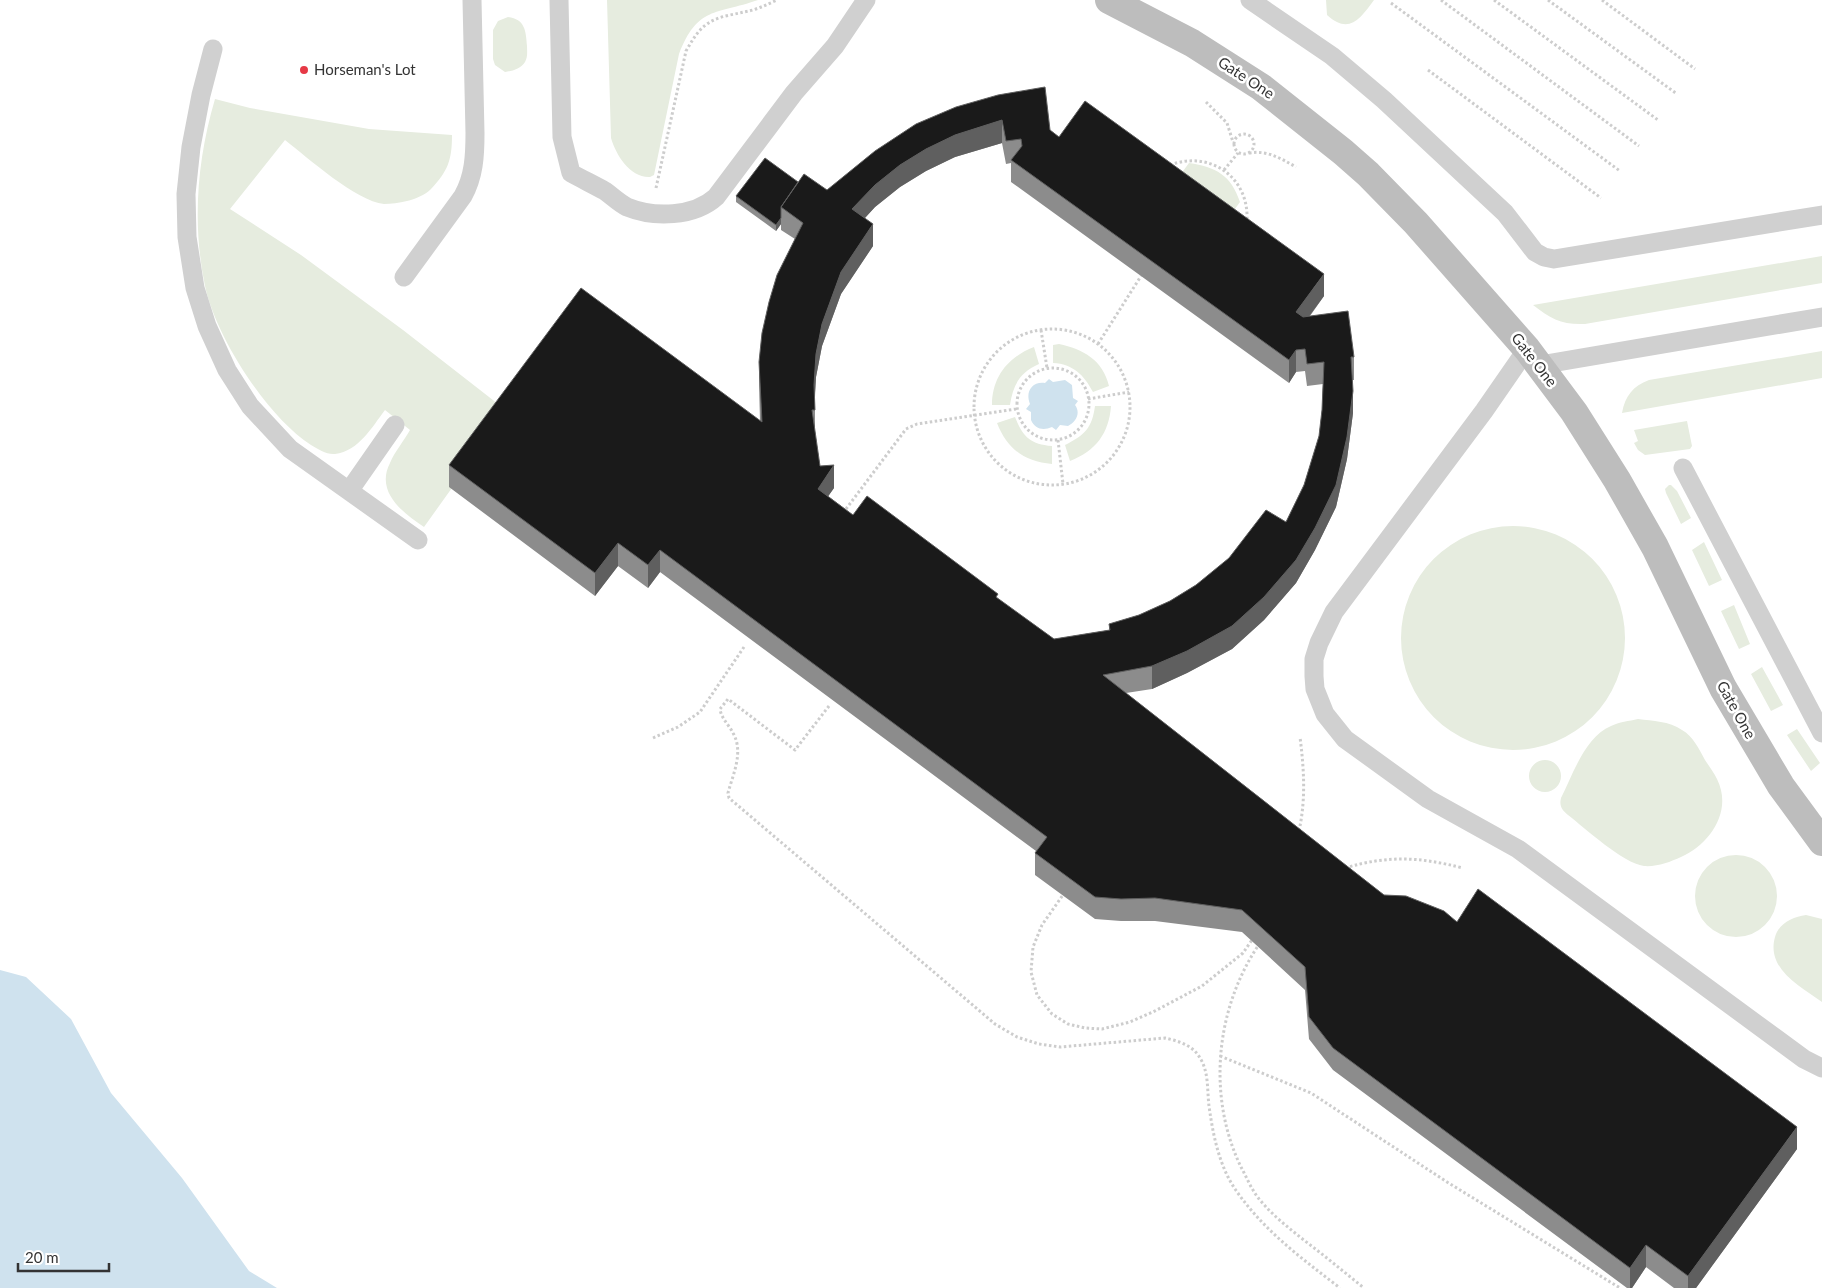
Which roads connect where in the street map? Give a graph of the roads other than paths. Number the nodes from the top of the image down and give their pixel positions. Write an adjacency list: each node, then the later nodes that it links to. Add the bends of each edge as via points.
1 (472, 0): 8 (lane, via 475,153 471,178 463,196)
2 (559, 0): 3 (lane, via 562,138 571,173 627,206 662,213 684,213 716,198 794,93 835,46)
3 (866, 0)
4 (1109, 0): 10 (street, Gate One, via 1192,43 1261,87 1343,152 1416,223)
5 (1250, 0): 7 (lane, via 1332,56 1384,100 1505,213 1535,252 1544,257 1554,259)
6 (213, 49): 13 (lane, via 191,147 186,194 187,237 198,296 227,370 250,406 290,449)
7 (1822, 215)
8 (404, 277)
9 (1822, 317): 10 (lane)
10 (1534, 357): 16 (street, Gate One, via 1617,480 1752,740); 17 (lane, via 1484,411 1334,612 1314,659 1319,701 1334,726 1360,750 1428,799 1518,849 1804,1059)
11 (396, 425): 13 (lane)
12 (1683, 468): 15 (lane)
13 (349, 491): 14 (lane)
14 (418, 540)
15 (1822, 733)
16 (1822, 842)
17 (1822, 1068)

